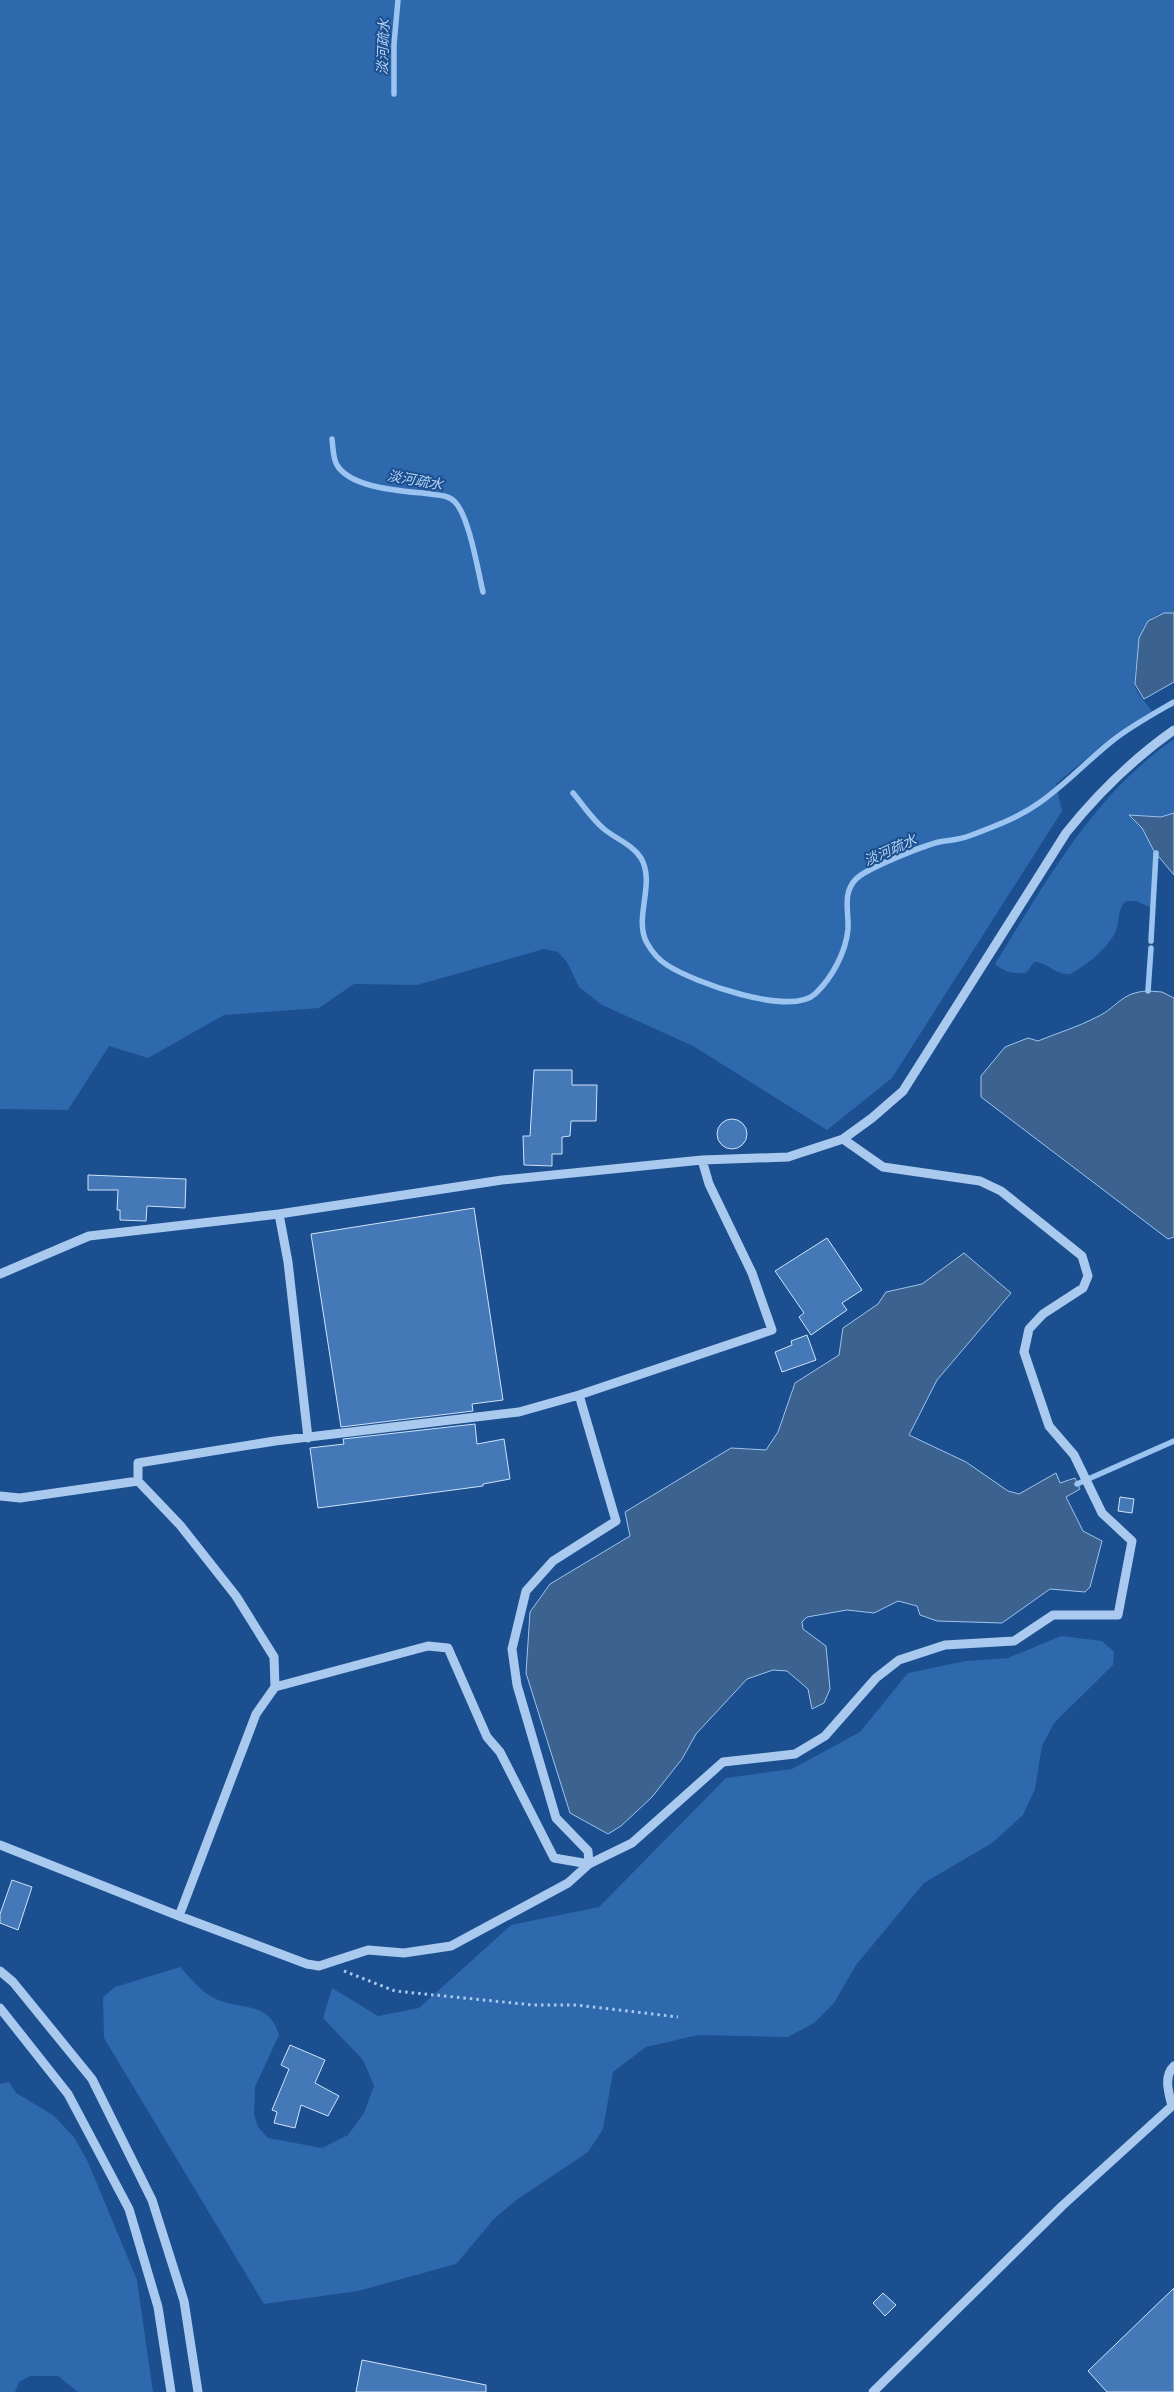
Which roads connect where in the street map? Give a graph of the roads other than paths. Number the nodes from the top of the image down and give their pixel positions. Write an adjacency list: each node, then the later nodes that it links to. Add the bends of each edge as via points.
1 (1174, 730): 2 (street, via 1119,774 1081,814 903,1091)
2 (843, 1139): 3 (street, via 788,1157); 12 (street, via 882,1167 980,1181 1001,1191 1082,1256 1088,1276 1083,1288 1043,1314 1029,1329 1024,1352 1049,1426 1074,1455 1102,1513 1132,1541 1118,1615 1054,1615 1014,1641 945,1645 899,1660 876,1678 825,1736 796,1754 723,1762 632,1843)
3 (702, 1160): 4 (street, via 502,1180); 6 (street, via 709,1184 752,1273 772,1330)
4 (279, 1214): 5 (street, via 89,1236); 7 (street, via 288,1262)
5 (0, 1274)
6 (579, 1395): 7 (street, via 519,1412); 12 (street, via 616,1521 553,1561 526,1590 512,1649 517,1685 556,1818 588,1851)
7 (308, 1438): 8 (street, via 138,1463)
8 (138, 1481): 9 (street, via 20,1498); 10 (street, via 180,1525 236,1596 274,1657)
9 (0, 1496)
10 (276, 1687): 12 (street, via 428,1646 448,1648 487,1737 500,1752 554,1858); 13 (street, via 256,1714)
11 (0, 1845): 13 (street)
12 (589, 1864): 13 (street, via 568,1883 451,1946 404,1953 368,1950 319,1966)
13 (179, 1916)
14 (0, 1971): 19 (street, via 13,1982 92,2079 152,2200 184,2301)
15 (0, 2008): 18 (street, via 68,2094 129,2209 158,2307)
16 (1174, 2066): 17 (street, via 1167,2085)
17 (1173, 2106): 20 (street, via 1062,2206)
18 (171, 2392)
19 (198, 2392)
20 (873, 2392)

